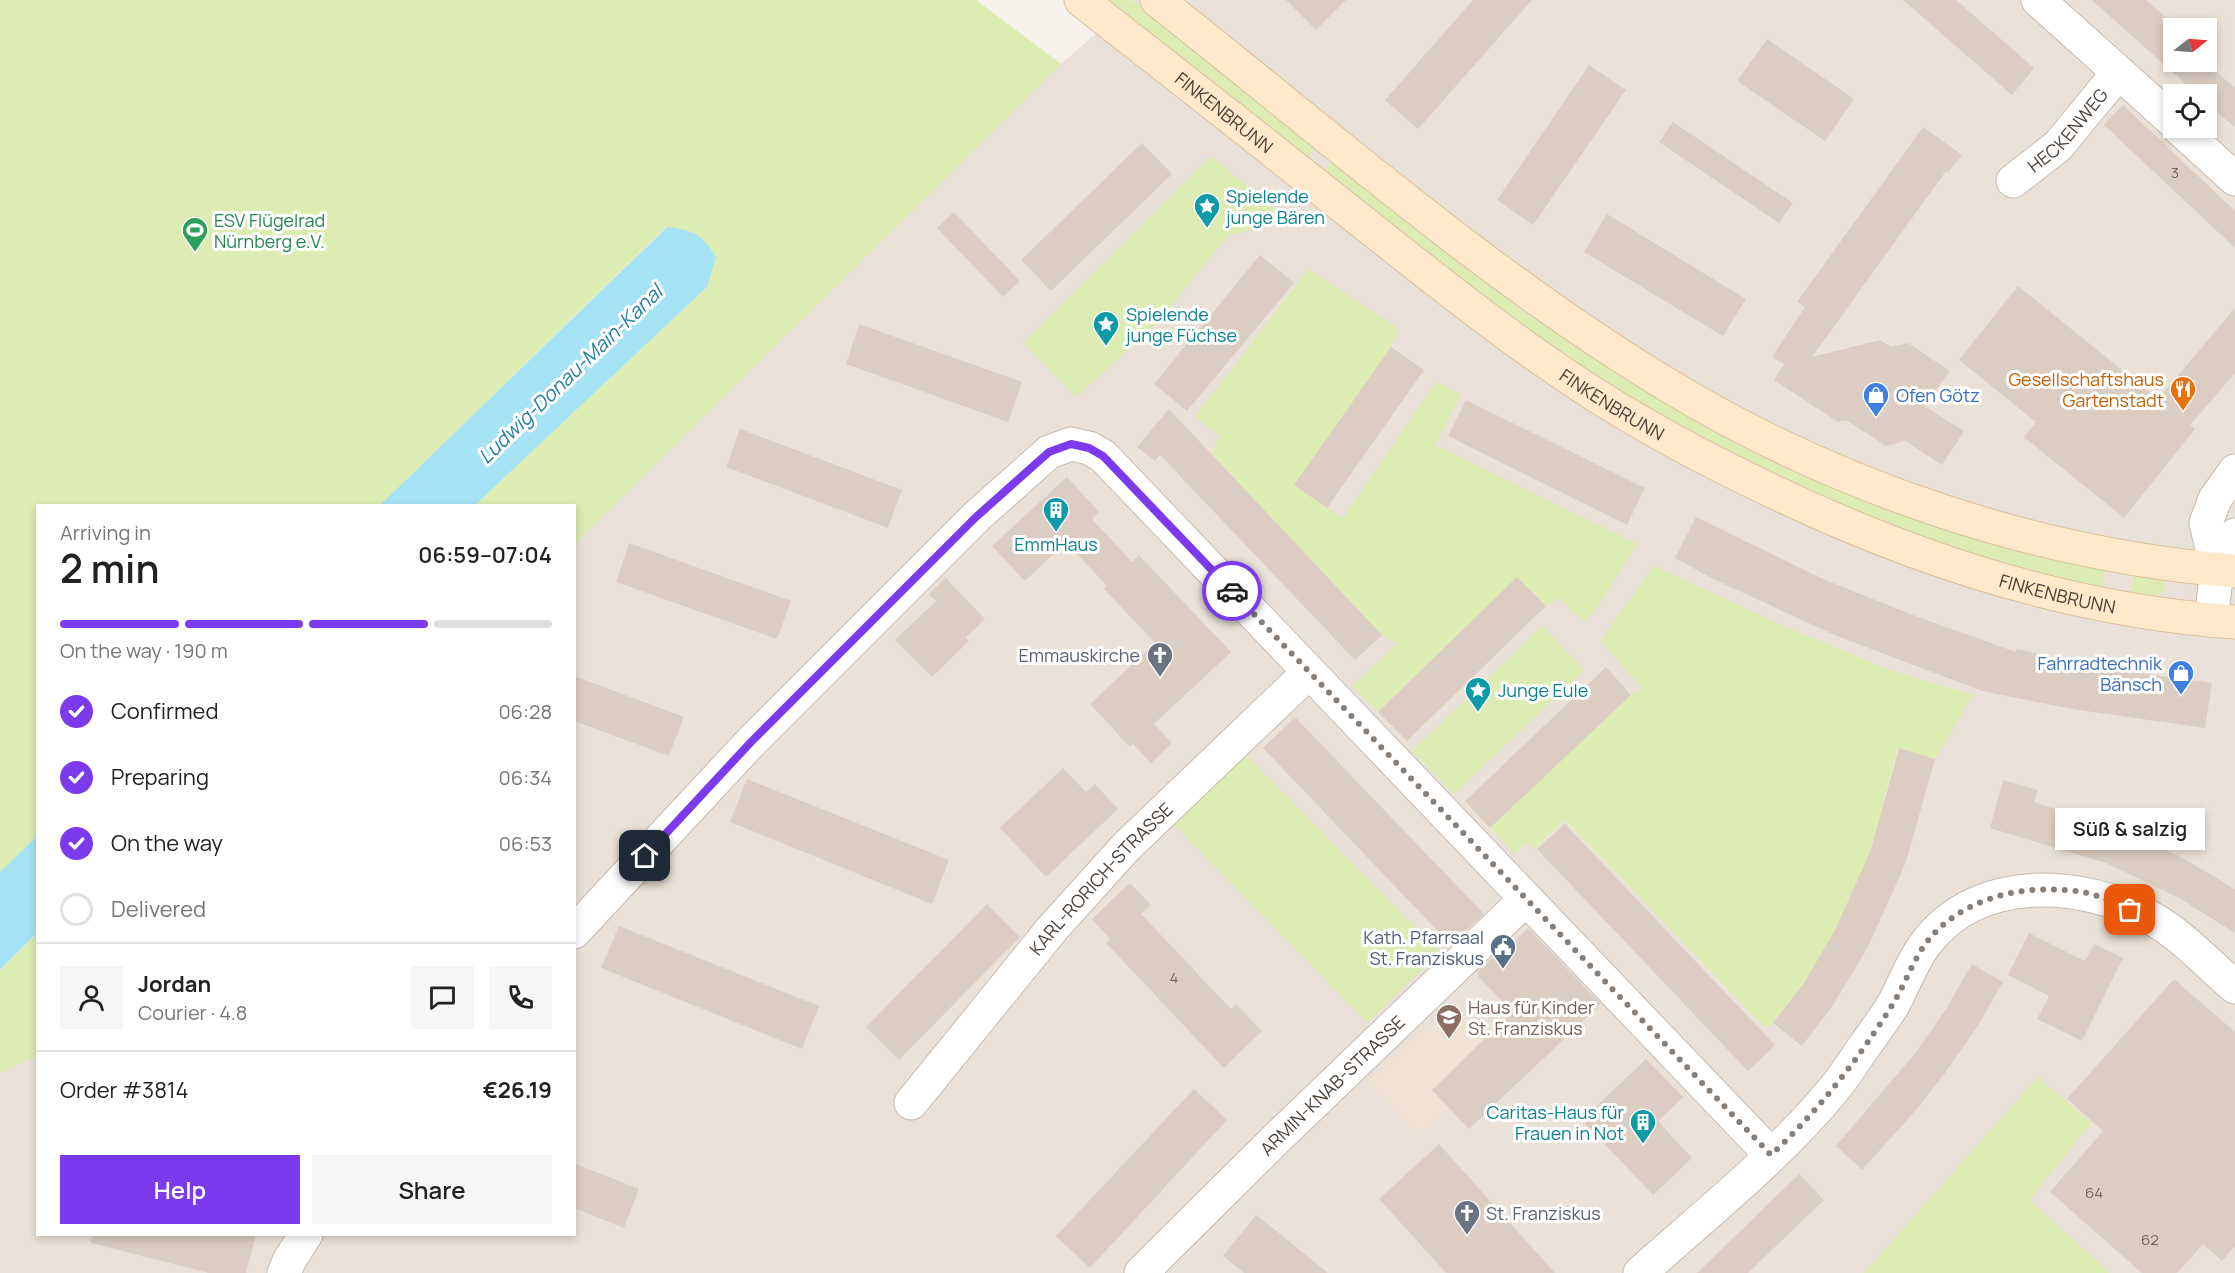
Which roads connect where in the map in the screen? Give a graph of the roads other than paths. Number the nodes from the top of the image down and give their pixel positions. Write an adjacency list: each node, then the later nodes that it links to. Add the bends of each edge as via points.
1 (1081, 0): 12 (main road, FINKENBRUNN, via 1495,324 1596,395 1670,439 1807,507 1939,560 2095,604)
2 (1157, 0): 11 (main road, via 1421,212 1524,289 1710,409 1824,465 1951,513 2084,549)
3 (2038, 0): 4 (street, HECKENWEG)
4 (2118, 74): 5 (street, HECKENWEG); 8 (street, HECKENWEG, via 2058,146)
5 (2163, 113)
6 (2190, 138): 7 (street)
7 (2235, 179)
8 (2013, 181)
9 (2235, 471): 11 (street, via 2215,499 2206,523)
10 (2235, 536): 11 (street)
11 (2226, 570): 12 (street)
12 (2223, 621)
13 (1309, 672): 14 (street); 15 (street, via 1103,456 1071,444 1049,452 976,517 751,742); 17 (street, KARL-RORICH-STRASSE, via 1126,847 1067,910)
14 (1526, 899): 18 (street); 21 (street, ARMIN-KNAB-STRASSE)
15 (576, 931)
16 (2235, 987): 18 (street, via 2151,918 2084,892 2014,892 1981,902 1954,915 1926,943 1892,1006 1835,1088)
17 (911, 1103)
18 (1771, 1155): 22 (street)
19 (305, 1236): 20 (street)
20 (284, 1273)
21 (1141, 1273)
22 (1640, 1273)

